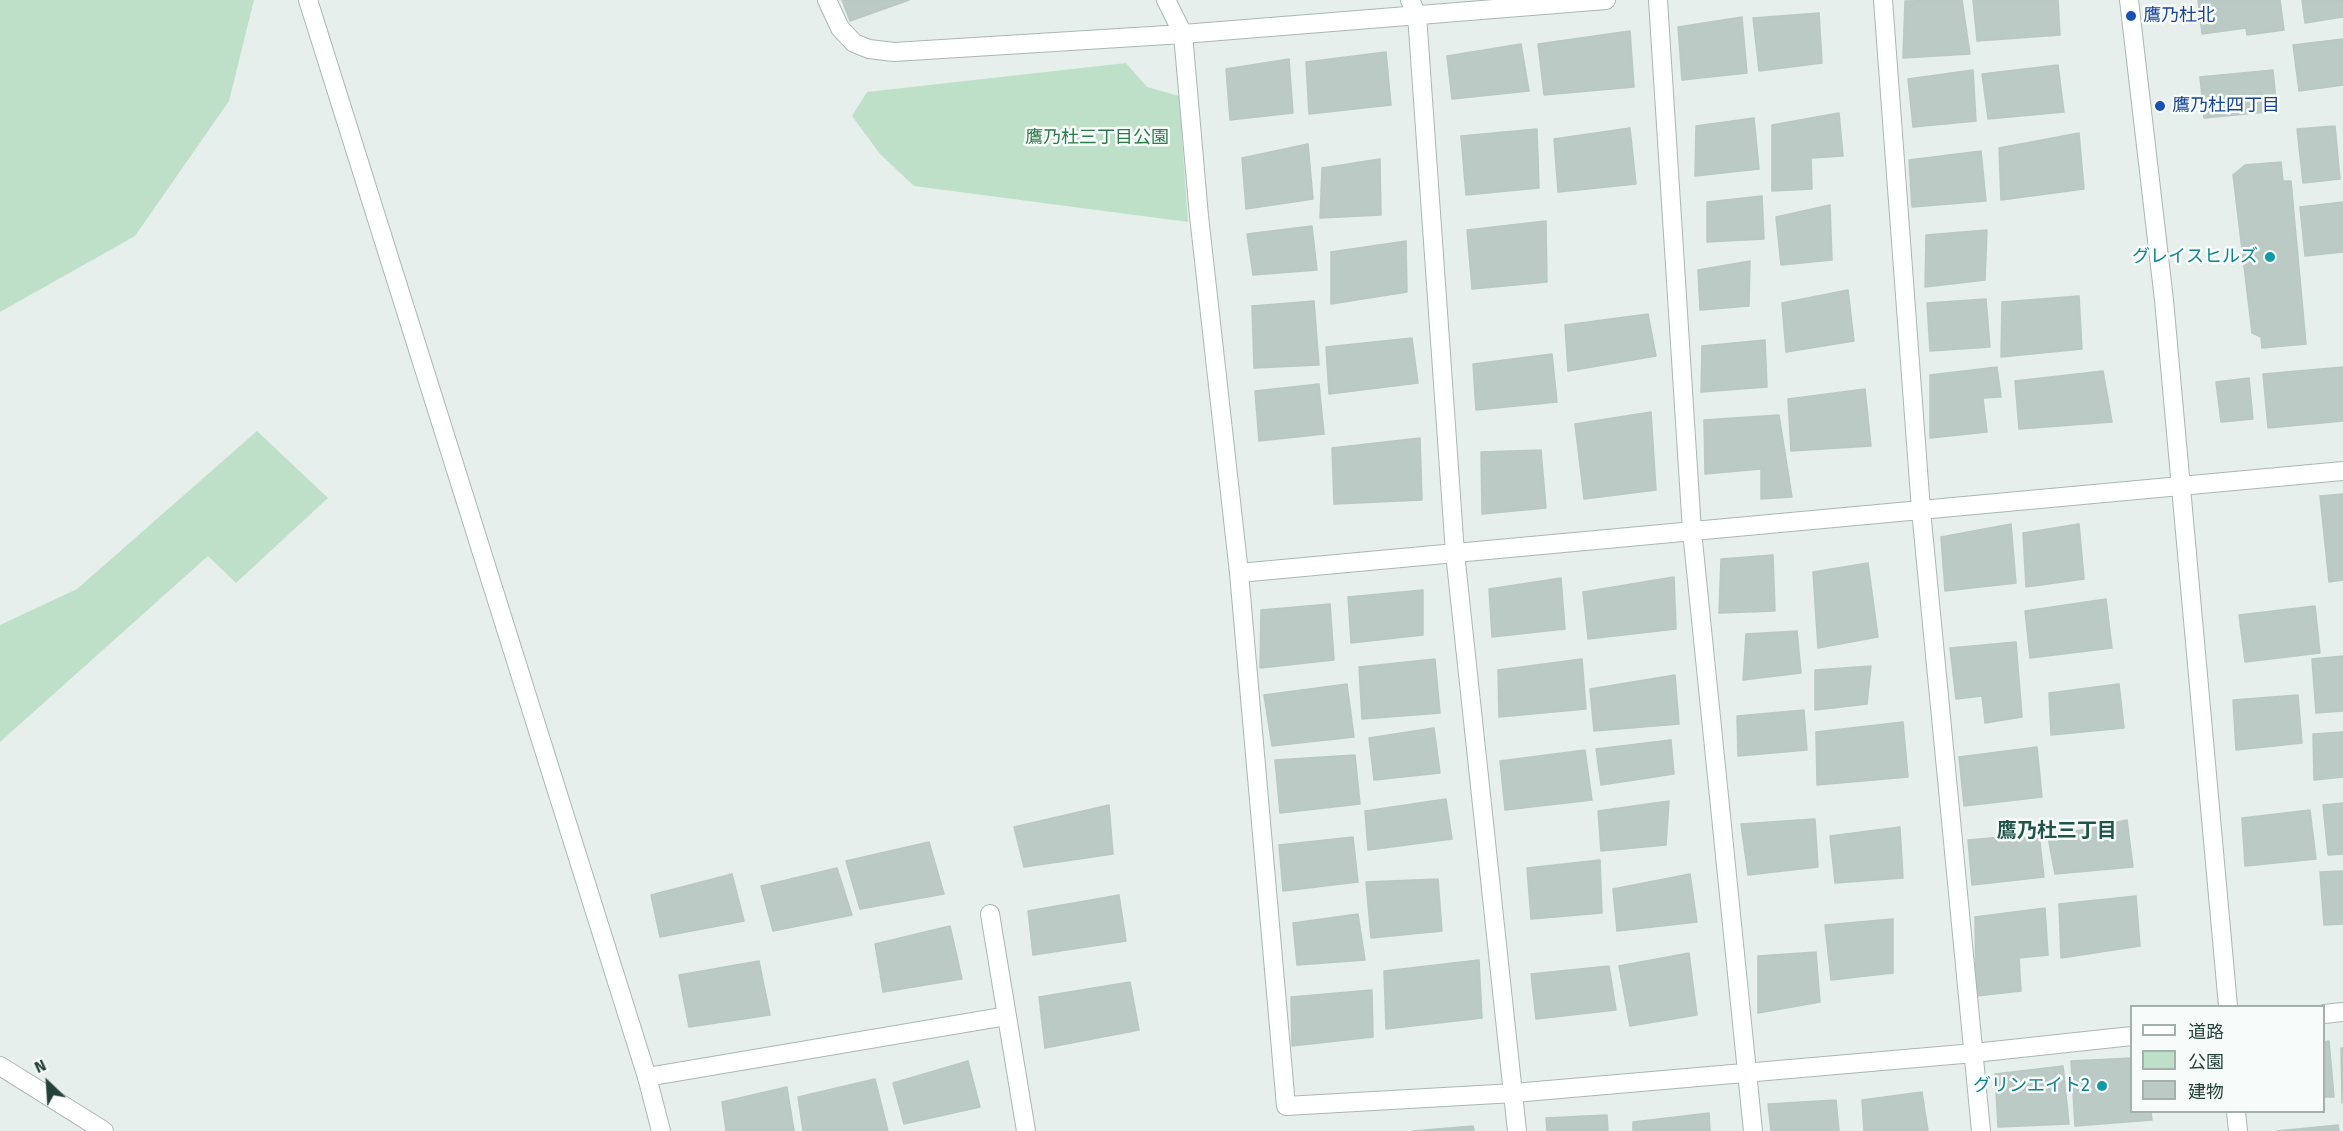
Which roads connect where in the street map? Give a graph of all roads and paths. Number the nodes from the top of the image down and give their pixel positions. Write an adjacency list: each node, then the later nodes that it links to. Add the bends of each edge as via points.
1 (308, 0): 25 (street)
2 (827, 0): 9 (street, via 840,28 854,43 894,52)
3 (1166, 0): 9 (street)
4 (1606, 0): 8 (street)
5 (1658, 0): 13 (street)
6 (1883, 0): 12 (street)
7 (2129, 0): 11 (street, via 2164,300)
8 (1413, 8): 9 (street); 14 (street)
9 (1183, 34): 15 (street)
10 (2343, 471): 11 (street)
11 (2180, 486): 12 (street); 17 (street)
12 (1921, 510): 13 (street); 22 (street)
13 (1692, 531): 14 (street); 24 (street)
14 (1455, 553): 15 (street); 26 (street)
15 (1239, 573): 26 (street, via 1286,1106)
16 (990, 914): 20 (street)
17 (2228, 1005)
18 (2343, 1012): 19 (street)
19 (2325, 1014)
20 (1007, 1016): 25 (street); 30 (street)
21 (2130, 1036): 22 (street)
22 (1974, 1053): 24 (street); 33 (street)
23 (0, 1066): 28 (street)
24 (1747, 1073): 26 (street); 32 (street)
25 (647, 1077): 29 (street)
26 (1514, 1093): 31 (street)
27 (2236, 1113): 34 (street)
28 (104, 1131)
29 (661, 1131)
30 (1026, 1131)
31 (1517, 1131)
32 (1753, 1131)
33 (1981, 1131)
34 (2238, 1131)

